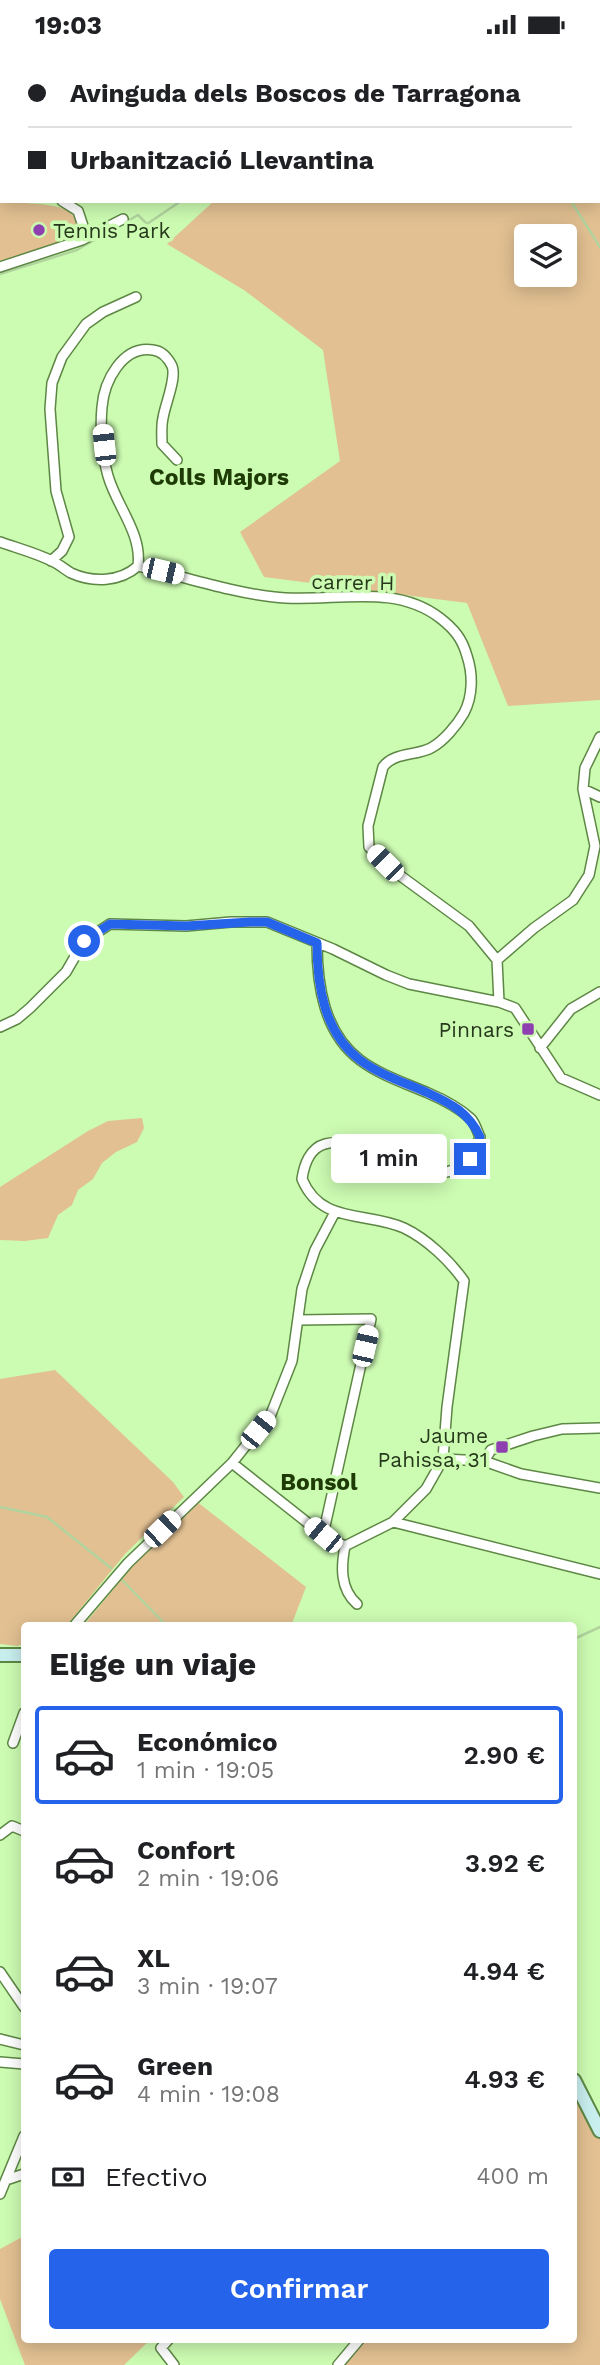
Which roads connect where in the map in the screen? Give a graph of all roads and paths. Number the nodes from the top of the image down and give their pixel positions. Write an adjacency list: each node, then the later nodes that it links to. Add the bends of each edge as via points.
1 (65, 203): 3 (street, via 78,211)
2 (123, 219): 3 (street)
3 (82, 240): 4 (street)
4 (0, 267)
5 (136, 297): 8 (street, via 86,324 57,369 50,395 56,491 69,537)
6 (177, 460): 9 (street, via 162,444 162,419 173,368 157,350 138,351 118,365 107,383 102,408 108,476 136,540)
7 (0, 543): 8 (street)
8 (51, 561): 9 (street, via 72,573 100,580 122,576)
9 (138, 566): 14 (street, carrer H, via 275,597 395,598 430,610 457,633 471,677 464,713 432,747 387,762 368,826 369,847 469,926)
10 (600, 737): 11 (street, via 585,768)
11 (583, 789): 12 (street); 14 (street, via 595,846 589,874 573,900)
12 (600, 797)
13 (317, 943): 16 (street, via 409,984); 17 (street, via 267,922 174,927 110,924 84,941 66,972 30,1009); 20 (street, via 320,991 343,1044 369,1065 472,1119 480,1137 470,1159 447,1172 345,1141 322,1144 310,1155 302,1179 307,1192)
14 (497, 960): 16 (street)
15 (600, 992): 18 (street, via 571,1009)
16 (499, 1002): 18 (street, via 515,1008)
17 (0, 1027)
18 (540, 1048): 19 (street, via 561,1078)
19 (600, 1095)
20 (335, 1212): 21 (street, via 302,1289); 23 (street, via 404,1228 453,1266 464,1281)
21 (298, 1320): 25 (street, via 292,1361 271,1414); 28 (street, via 372,1319)
22 (600, 1428): 24 (street, via 562,1429 533,1436 491,1450)
23 (443, 1459): 24 (street); 27 (street, via 426,1489)
24 (484, 1461): 26 (street, via 521,1474)
25 (232, 1463): 28 (street); 32 (street, via 128,1563)
26 (600, 1488)
27 (393, 1523): 29 (street); 30 (street)
28 (323, 1535): 29 (street)
29 (345, 1546): 31 (street, via 341,1567 347,1596)
30 (600, 1574)
31 (357, 1604)
32 (78, 1622)
33 (0, 1655): 34 (street)
34 (21, 1655)
35 (21, 1721): 36 (street)
36 (13, 1743)
37 (21, 1830): 38 (street, via 12,1826)
38 (0, 1835)
39 (0, 1972): 40 (street)
40 (21, 2003)
41 (0, 2039): 42 (street)
42 (21, 2044)
43 (0, 2062): 44 (street)
44 (21, 2064)
45 (577, 2086): 46 (street)
46 (600, 2131)
47 (21, 2143): 49 (street)
48 (21, 2175): 49 (street)
49 (6, 2180): 50 (street)
50 (0, 2194)
51 (165, 2343): 53 (street, via 161,2348)
52 (356, 2343): 54 (street)
53 (174, 2365)
54 (338, 2365)

